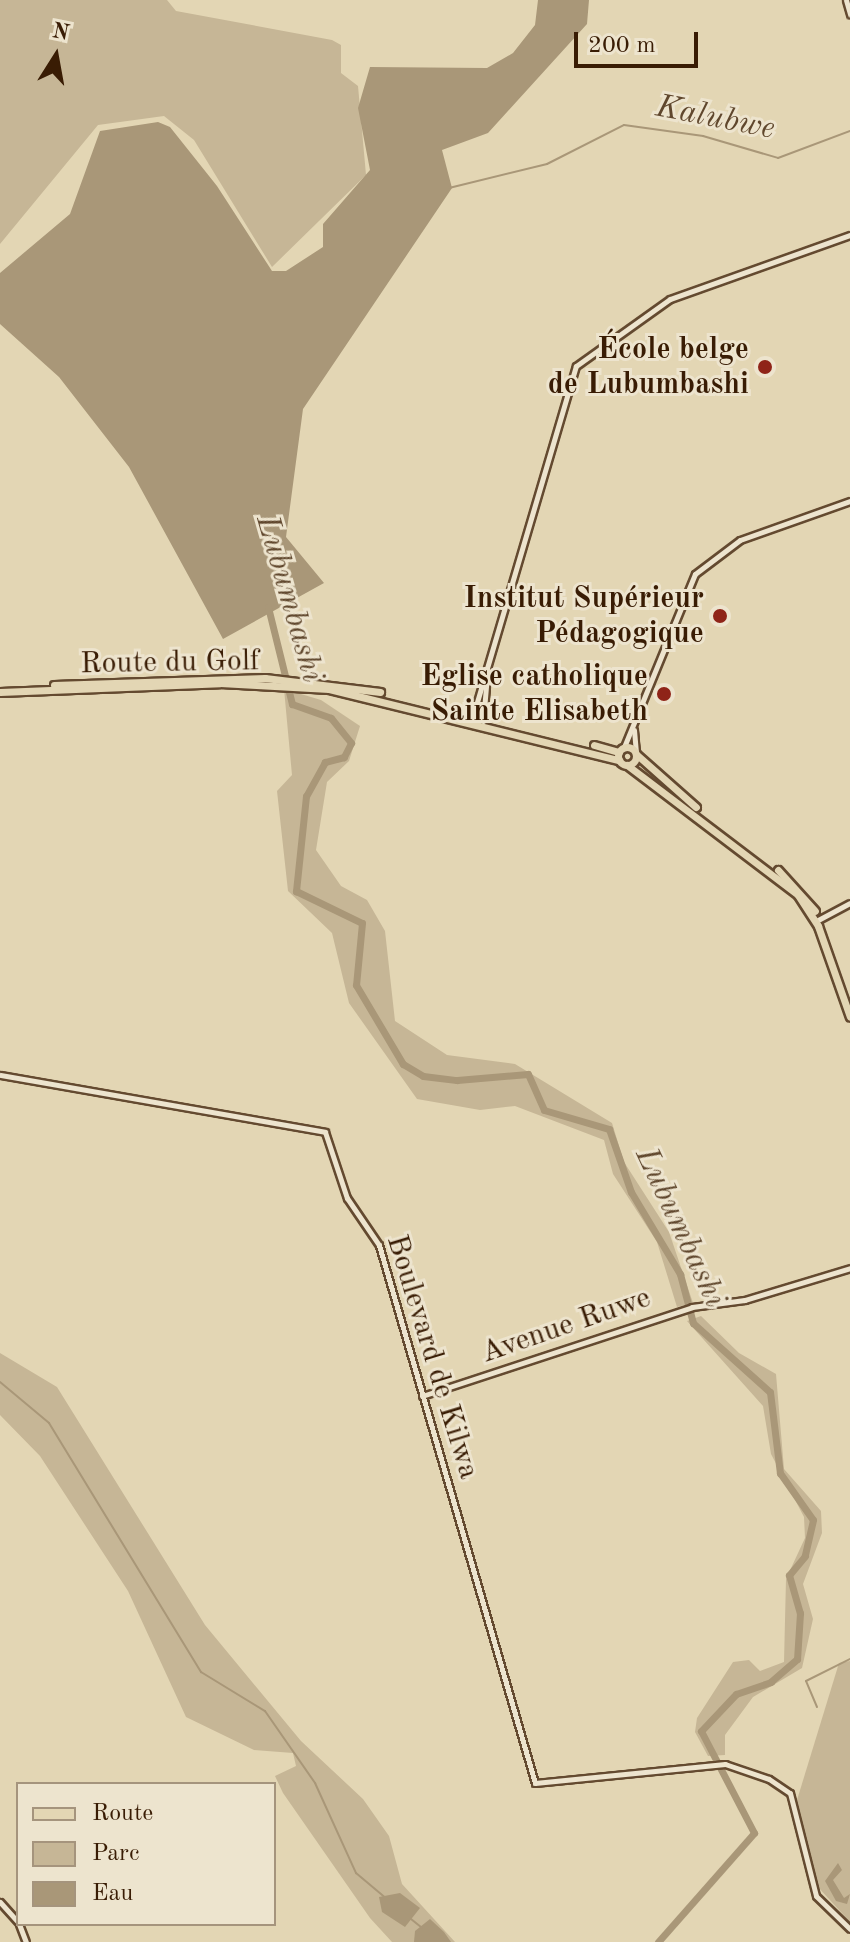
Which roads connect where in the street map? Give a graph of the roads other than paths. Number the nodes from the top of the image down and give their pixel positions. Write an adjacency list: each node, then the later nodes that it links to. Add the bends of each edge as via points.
1 (846, 0): 2 (street)
2 (850, 14)
3 (850, 235): 5 (street, via 655,306 583,358 566,384)
4 (850, 501): 9 (street, via 740,540 695,574 675,608)
5 (486, 685): 7 (street); 8 (street)
6 (0, 690): 7 (main road, Route du Golf, via 285,682)
7 (473, 716): 8 (main road, Route du Golf)
8 (483, 719): 11 (main road, Route du Golf)
9 (634, 728): 10 (street); 11 (street)
10 (636, 753): 11 (main road); 11 (main road); 12 (main road)
11 (622, 756): 12 (main road)
12 (699, 812): 14 (main road, via 792,888)
13 (850, 903): 14 (street)
14 (818, 920): 15 (main road); 16 (main road)
15 (850, 1003)
16 (850, 1017)
17 (0, 1075): 19 (street, Boulevard de Kilwa, via 320,1128 332,1142 350,1204 379,1245)
18 (850, 1268): 19 (street, Avenue Ruwe, via 745,1300 678,1311)
19 (422, 1396): 22 (street, Boulevard de Kilwa, via 535,1783 725,1764 790,1793 810,1885)
20 (0, 1902): 21 (street)
21 (16, 1921)
22 (850, 1929)

